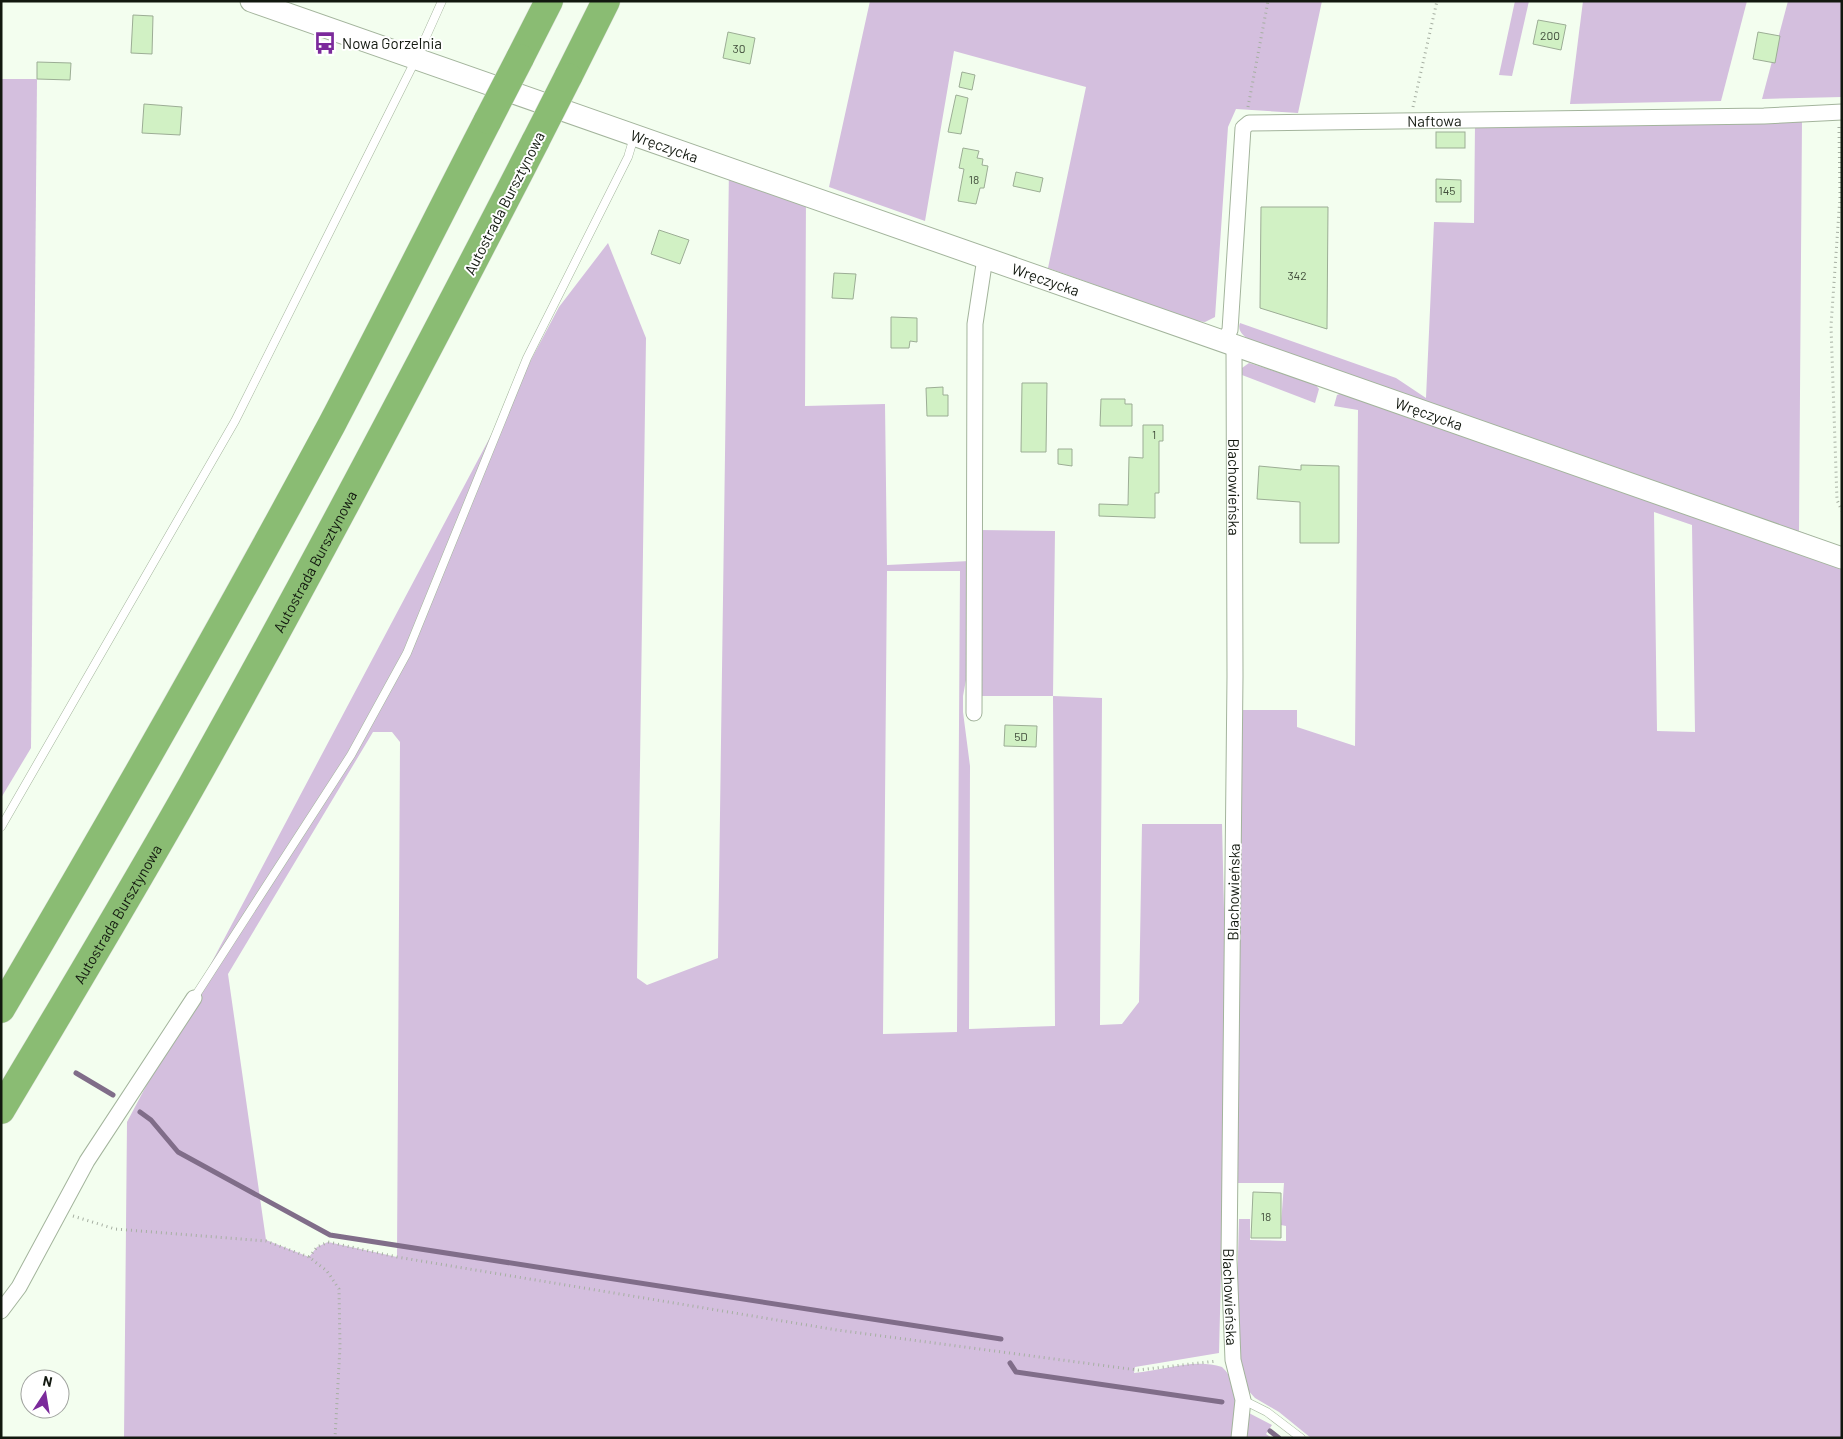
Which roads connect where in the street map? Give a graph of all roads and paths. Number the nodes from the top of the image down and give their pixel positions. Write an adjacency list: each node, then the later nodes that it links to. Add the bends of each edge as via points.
1 (251, 1): 7 (main road, Wręczycka)
2 (442, 1): 7 (lane)
3 (549, 1): 19 (highway, bridge, via 333,421 124,799)
4 (606, 1): 20 (highway, Autostrada Bursztynowa, bridge, via 388,426 254,673)
5 (1268, 1): 10 (path, via 1248,112)
6 (1437, 1): 9 (path)
7 (416, 59): 11 (main road, Wręczycka); 17 (lane, via 235,422)
8 (1841, 116): 9 (street, Naftowa); 14 (path, via 1838,135 1840,197 1831,326 1837,500)
9 (1412, 120): 10 (street, Naftowa)
10 (1249, 122): 13 (street, via 1243,128)
11 (635, 135): 12 (main road, Wręczycka); 18 (lane, via 628,157 527,358 406,653 351,755)
12 (985, 258): 13 (main road, Wręczycka); 16 (street, via 975,324)
13 (1229, 344): 15 (main road, Wręczycka); 24 (street, Blachowieńska, via 1235,676 1229,1260)
14 (1842, 511)
15 (1842, 558)
16 (974, 713)
17 (1, 827)
18 (194, 998): 21 (street, via 87,1161)
19 (1, 1009)
20 (1, 1110)
21 (61, 1212): 22 (path, via 115,1229 266,1241); 23 (street, via 19,1287)
22 (309, 1257): 24 (path, via 317,1247 328,1242 397,1257 837,1330 1138,1370); 26 (path, via 327,1271 339,1289 340,1347)
23 (1, 1311)
24 (1233, 1360): 25 (street, Blachowieńska)
25 (1242, 1400): 27 (street, Blachowieńska); 28 (lane, via 1267,1412)
26 (335, 1438)
27 (1239, 1438)
28 (1301, 1438)

